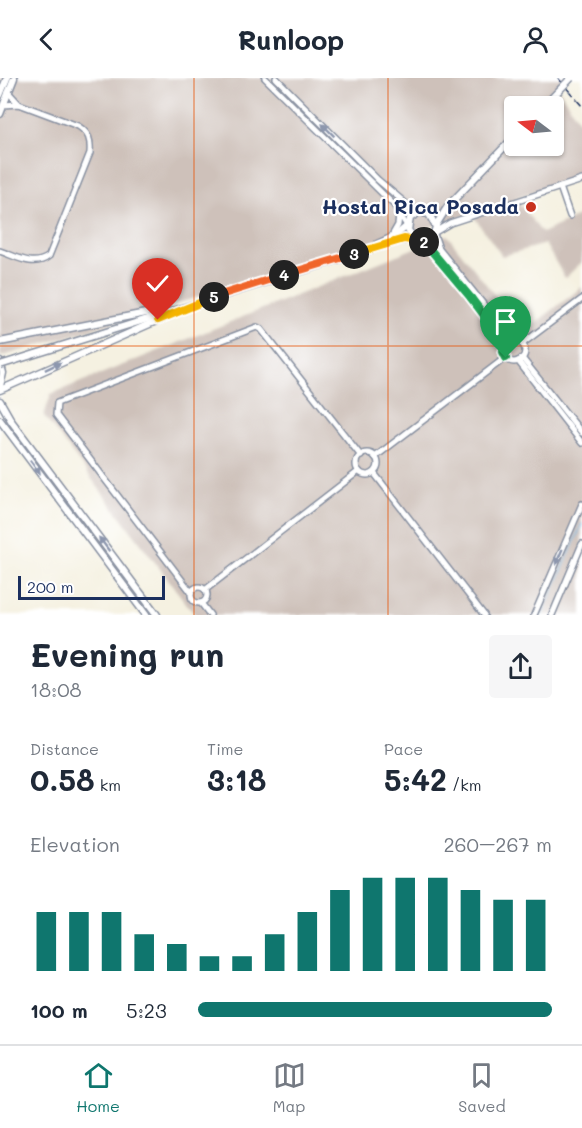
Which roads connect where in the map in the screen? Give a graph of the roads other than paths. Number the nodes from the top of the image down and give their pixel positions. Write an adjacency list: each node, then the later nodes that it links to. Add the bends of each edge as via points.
1 (7, 78): 6 (main road)
2 (14, 78): 6 (main road)
3 (265, 78): 15 (street)
4 (276, 78): 16 (street, one-way to 4)
5 (571, 78): 7 (main road, bridge)
6 (3, 91): 8 (street); 9 (main road)
7 (554, 96)
8 (19, 104): 9 (street); 25 (street, via 85,131 91,141 90,153 49,256 32,262)
9 (3, 105): 10 (main road)
10 (0, 114)
11 (504, 147): 14 (main road)
12 (582, 180): 13 (street)
13 (560, 187): 18 (street); 19 (street)
14 (448, 206): 17 (main road); 21 (main road)
15 (399, 213): 20 (street); 22 (street, via 398,225)
16 (417, 213): 17 (main road); 20 (main road)
17 (431, 215): 21 (main road)
18 (570, 216)
19 (450, 223): 21 (street); 21 (street)
20 (407, 226): 22 (main road); 23 (main road)
21 (436, 227): 24 (main road); 31 (street, via 439,249)
22 (390, 238): 26 (main road)
23 (414, 239): 24 (main road); 26 (main road)
24 (422, 241): 31 (street)
25 (0, 251)
26 (348, 255): 27 (main road)
27 (249, 286): 29 (main road); 30 (main road, via 139,316)
28 (582, 299): 32 (street)
29 (204, 300): 35 (main road, bridge); 36 (main road, one-way to 29)
30 (0, 342)
31 (509, 342): 32 (street); 33 (street, via 503,352)
32 (522, 344): 34 (street, via 525,353)
33 (506, 358): 34 (street, via 511,362); 44 (street)
34 (520, 360): 41 (street); 42 (street)
35 (0, 364): 37 (main road)
36 (12, 385): 37 (main road); 39 (main road, via 5,392)
37 (0, 388)
38 (0, 401): 39 (main road)
39 (3, 408): 53 (main road, one-way to 39)
40 (0, 420): 52 (main road, one-way to 52)
41 (582, 433)
42 (582, 443)
43 (361, 456): 44 (street); 45 (street, via 357,461); 50 (street, via 256,327 62,399 54,407 56,415)
44 (375, 457): 46 (street, via 378,466)
45 (359, 471): 46 (street, via 365,475); 49 (street)
46 (374, 473): 55 (street)
47 (582, 504): 56 (street, one-way to 56)
48 (582, 544): 57 (street)
49 (205, 590): 50 (street, via 199,587); 51 (street, via 206,598)
50 (191, 591): 51 (street, via 192,600)
51 (201, 603): 54 (street)
52 (144, 615)
53 (158, 615)
54 (210, 615)
55 (484, 615)
56 (534, 615)
57 (552, 615)

